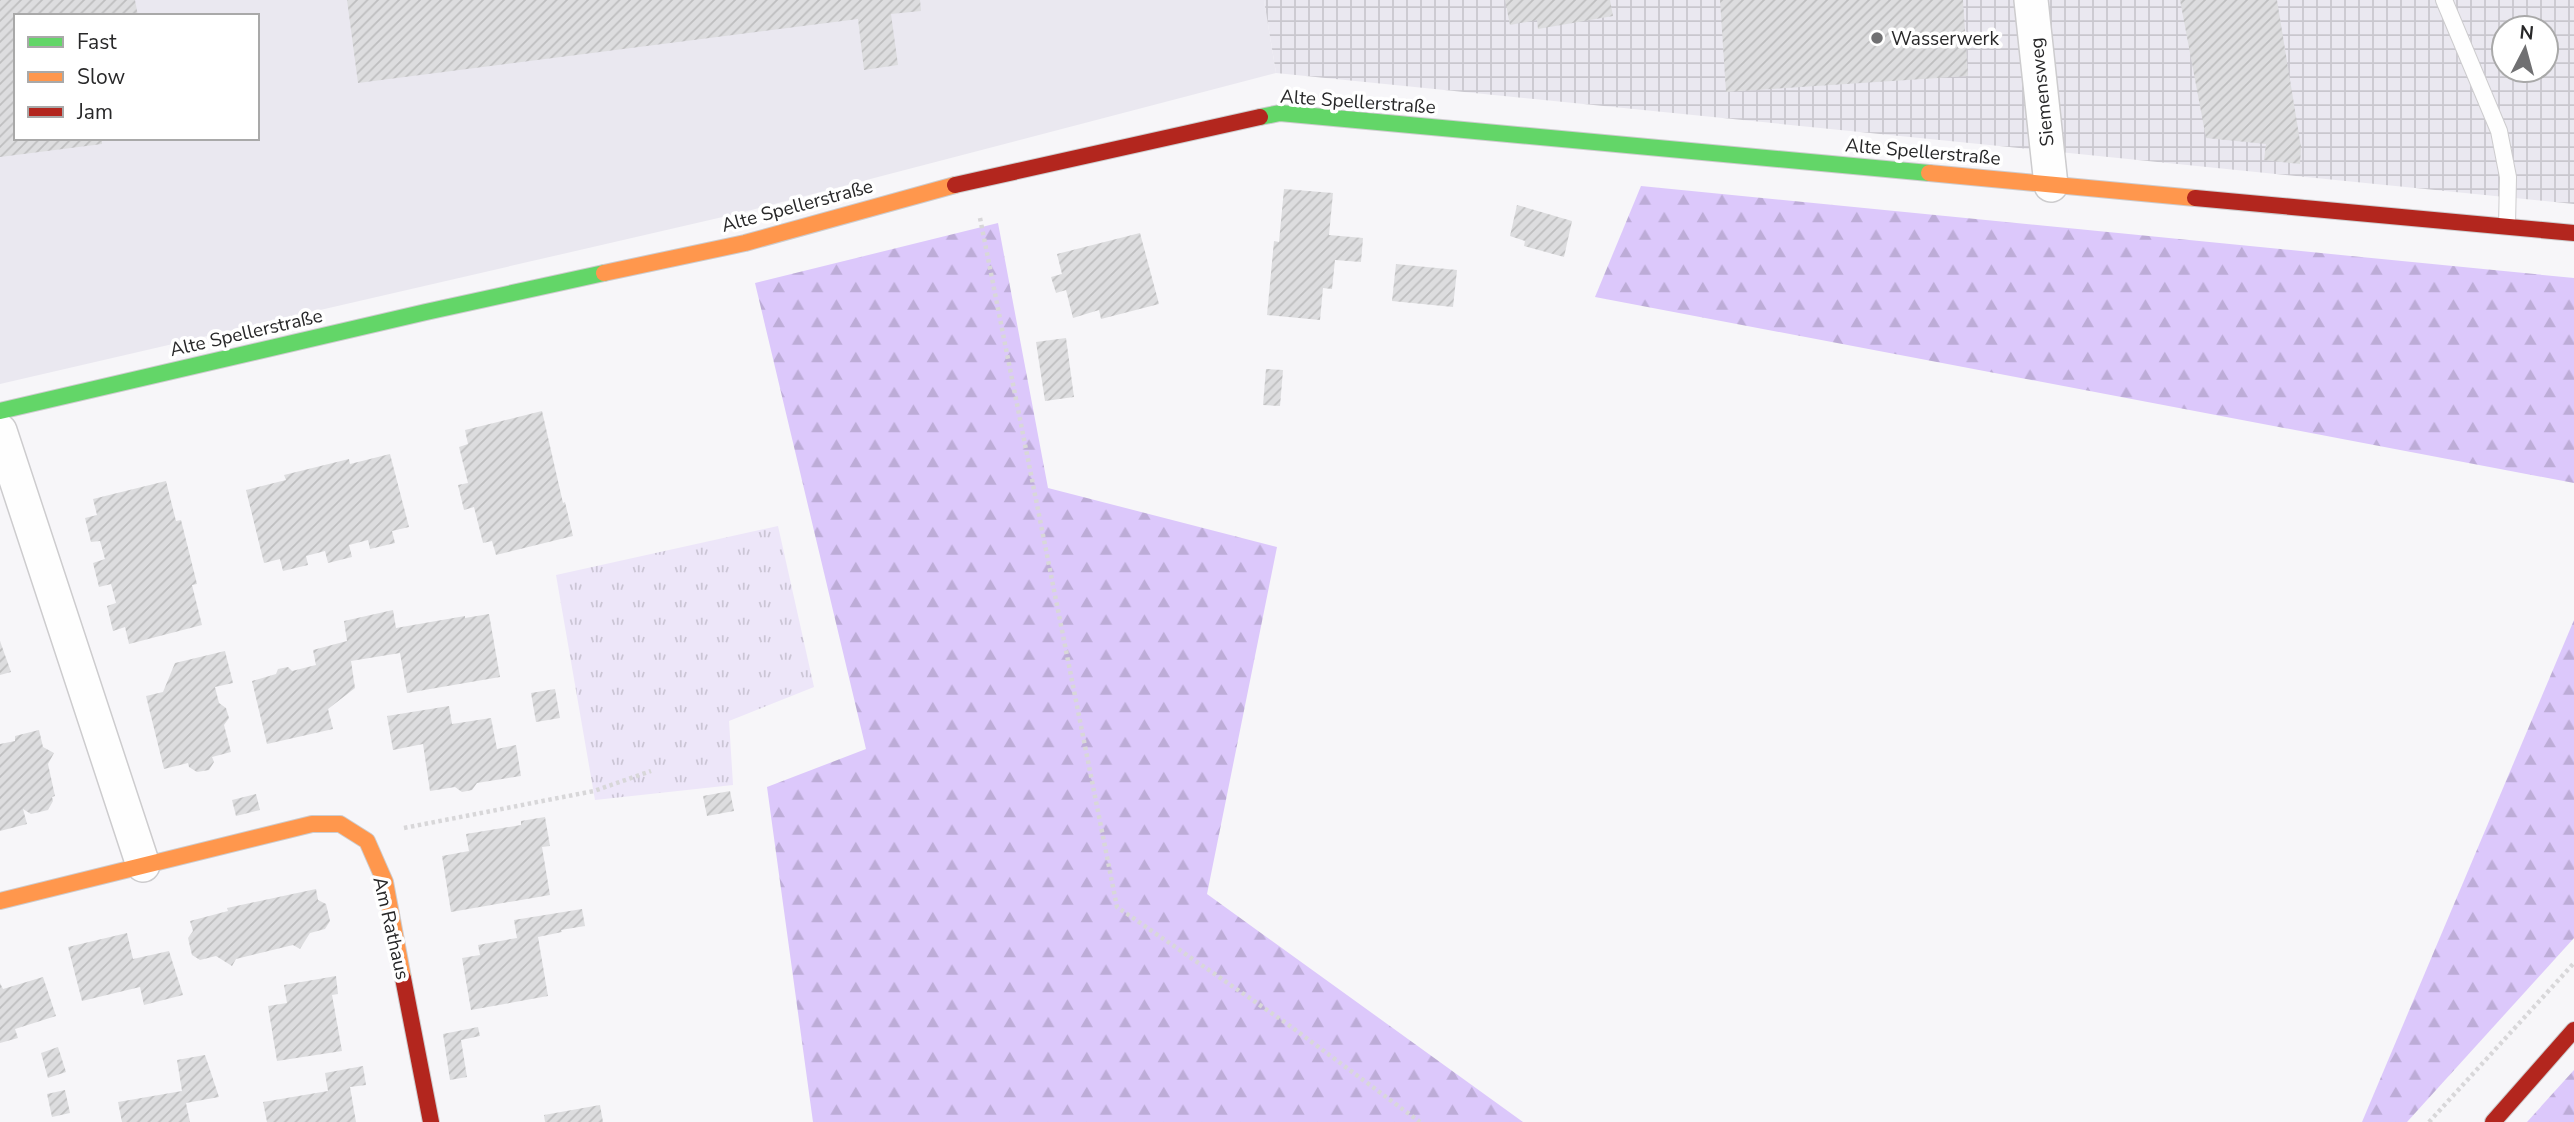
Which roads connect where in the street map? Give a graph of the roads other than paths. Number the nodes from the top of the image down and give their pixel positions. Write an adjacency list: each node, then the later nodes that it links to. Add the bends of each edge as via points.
1 (2031, 0): 3 (street, Siemensweg)
2 (2444, 0): 4 (lane, via 2499,131 2508,177)
3 (2051, 185): 4 (street, Alte Spellerstraße); 6 (street, Alte Spellerstraße, via 1280,113 973,180 745,243)
4 (2507, 226): 5 (street, Alte Spellerstraße)
5 (2574, 233)
6 (0, 411)
7 (0, 431): 8 (street)
8 (143, 865): 9 (street); 11 (street, Am Rathaus, via 312,824 340,824 366,841 385,882)
9 (0, 901)
10 (2574, 1030): 12 (street)
11 (431, 1122)
12 (2493, 1122)

